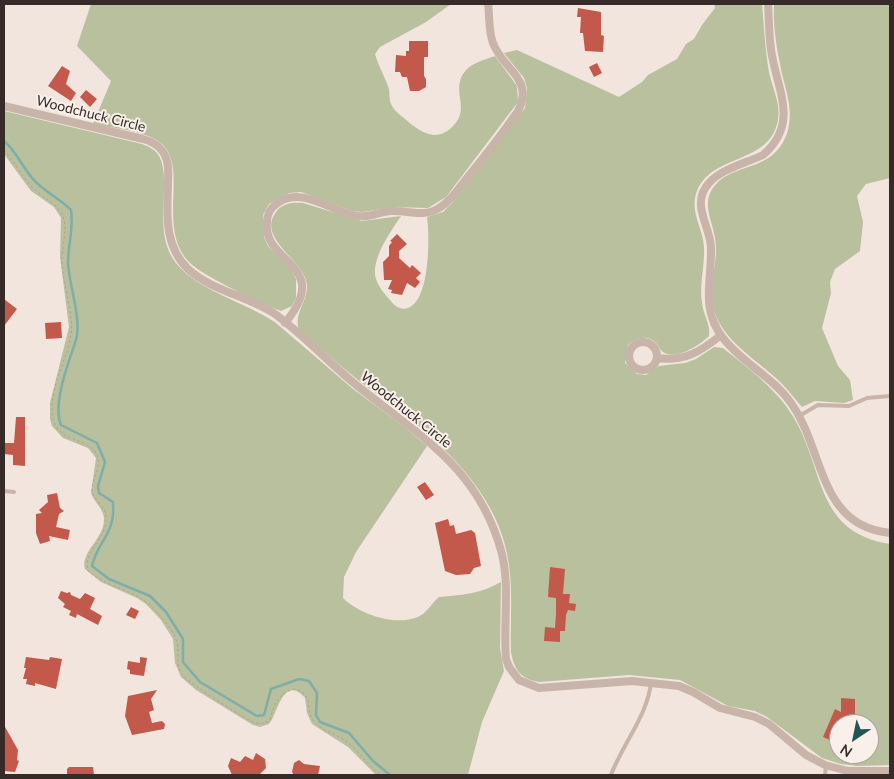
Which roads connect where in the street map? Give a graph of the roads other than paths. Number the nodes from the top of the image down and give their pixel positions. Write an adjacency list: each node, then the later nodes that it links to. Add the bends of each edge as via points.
1 (488, 4): 4 (street, via 493,45 521,84 523,97 518,111 451,198 433,212 390,211 360,216 297,197 275,205 267,216 267,233 296,270 302,283 301,299)
2 (768, 4): 5 (street, via 771,49 784,110 783,126 763,155 709,182 700,206 711,247 708,309)
3 (4, 106): 4 (street, Woodchuck Circle, via 143,139 158,146 167,161 168,226 171,243 178,256 199,276 266,309)
4 (285, 323): 12 (street, Woodchuck Circle, via 360,388 418,432 453,464 477,495 503,560 506,659 519,680 539,688)
5 (721, 335): 6 (street, via 692,356 674,360); 8 (street, via 782,392)
6 (657, 358)
7 (890, 396): 8 (lane, via 867,398 843,407 822,404)
8 (799, 416): 11 (street, via 836,504 867,529)
9 (4, 491): 10 (lane)
10 (14, 492)
11 (890, 533)
12 (651, 682): 13 (street, Woodchuck Circle, via 679,686 720,708 762,720); 15 (lane, via 650,697)
13 (826, 766): 14 (street, Woodchuck Circle, via 848,771); 16 (lane)
14 (890, 771)
15 (611, 775)
16 (825, 775)

